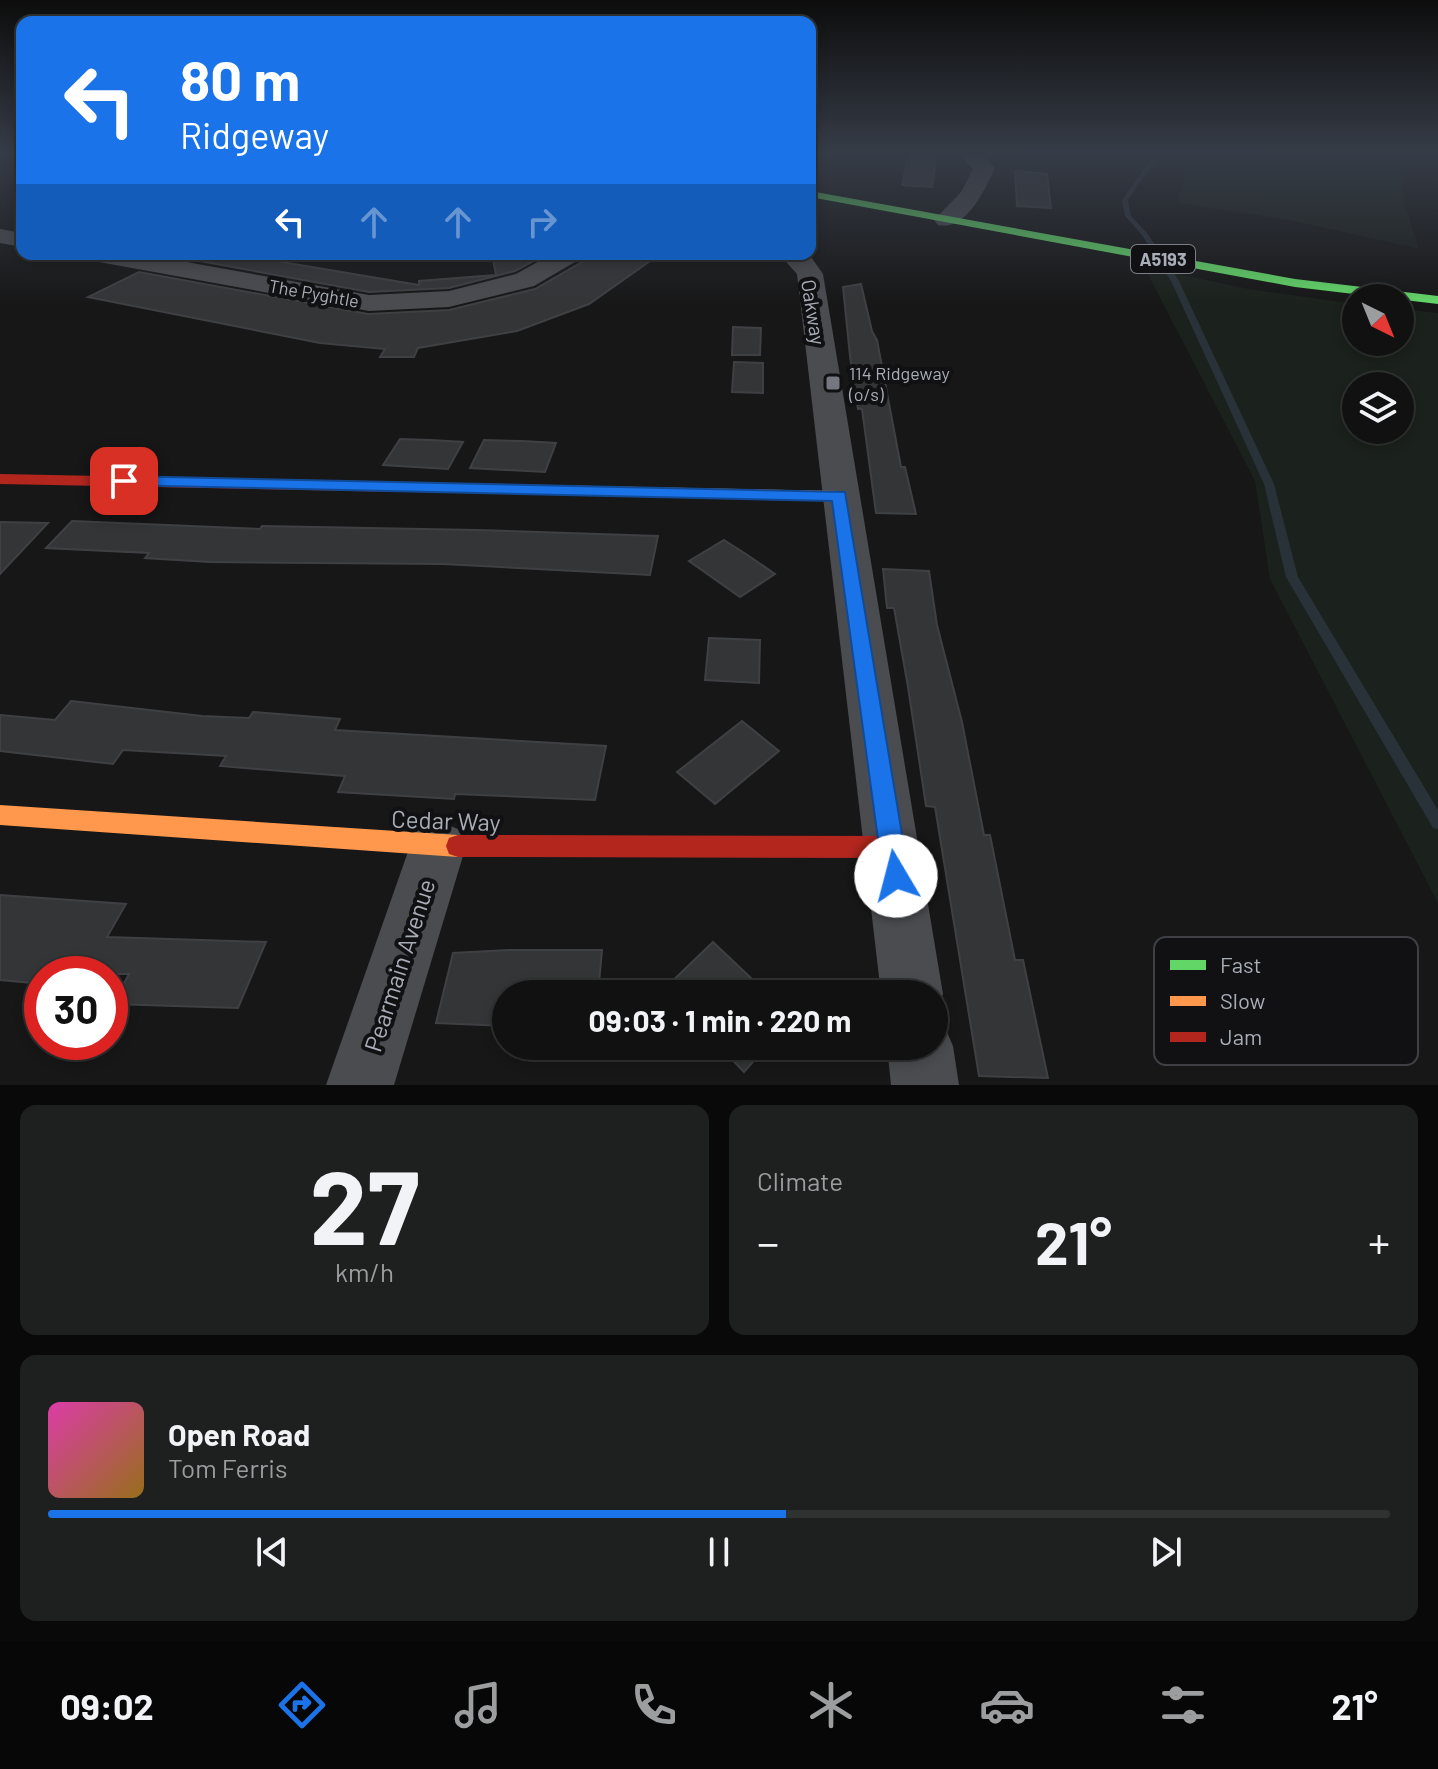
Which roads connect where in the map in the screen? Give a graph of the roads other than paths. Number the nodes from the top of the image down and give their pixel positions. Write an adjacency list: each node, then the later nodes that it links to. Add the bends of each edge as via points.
1 (860, 204): 3 (street, A5193)
2 (962, 204): 3 (street)
3 (946, 220): 7 (street, A5193, via 1295,283)
4 (132, 260): 5 (street, The Pyghtle, via 369,303 449,299 525,280)
5 (560, 260)
6 (801, 260): 9 (street, Oakway, via 810,274)
7 (1438, 300)
8 (0, 479): 9 (street)
9 (839, 496): 12 (street, Oakway)
10 (0, 815): 11 (street, Cedar Way)
11 (438, 846): 12 (street, Cedar Way); 15 (street, Pearmain Avenue)
12 (892, 847): 13 (street, Oakway)
13 (910, 980)
14 (922, 1060): 16 (street)
15 (360, 1085)
16 (925, 1085)

